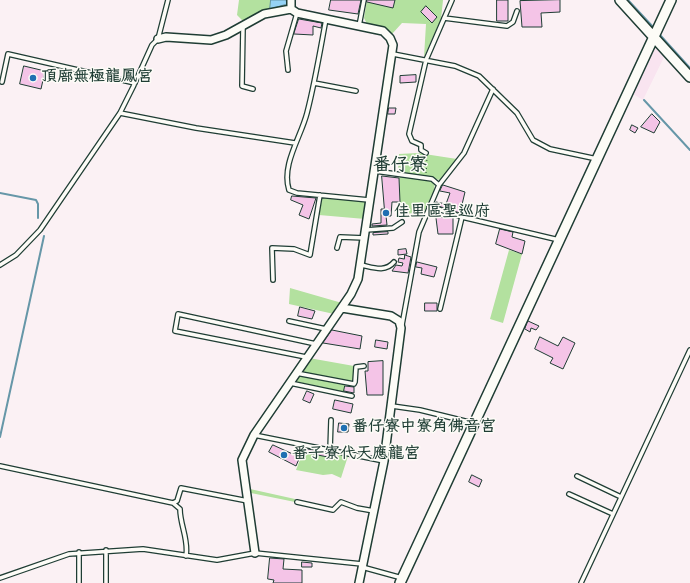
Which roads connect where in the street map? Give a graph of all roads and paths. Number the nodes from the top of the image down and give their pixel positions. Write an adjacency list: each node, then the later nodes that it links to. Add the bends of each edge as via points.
1 (168, 0): 14 (lane)
2 (291, 0): 7 (street)
3 (364, 0): 12 (lane)
4 (452, 0): 9 (lane)
5 (620, 0): 13 (street)
6 (671, 0): 13 (street)
7 (294, 11): 10 (street); 11 (street, via 264,14); 17 (lane, via 286,51)
8 (517, 11): 9 (lane, via 513,22 507,26)
9 (444, 18): 16 (lane)
10 (326, 19): 12 (street); 21 (lane)
11 (243, 25): 14 (street, via 211,40 166,37); 22 (lane, via 242,86)
12 (360, 26): 15 (street, via 383,32 390,38)
13 (653, 37): 18 (street); 28 (street)
14 (158, 39): 20 (lane, via 152,45)
15 (393, 54): 16 (lane); 29 (street)
16 (426, 60): 23 (lane, via 456,66 479,76); 27 (lane, via 409,134 412,141 421,145 421,150)
17 (288, 70)
18 (690, 77)
19 (2, 82): 20 (lane, via 8,54)
20 (135, 83): 25 (lane)
21 (314, 83): 24 (lane); 26 (lane, via 307,115)
22 (253, 89)
23 (493, 89): 28 (lane, via 517,113 533,140 550,148); 31 (lane, via 464,153)
24 (356, 91)
25 (120, 113): 26 (lane); 43 (lane, via 40,230 16,254)
26 (295, 143): 32 (lane, via 288,172 289,190)
27 (426, 154): 30 (path)
28 (598, 159): 39 (street)
29 (375, 171): 30 (lane); 33 (street)
30 (425, 178): 31 (lane, via 432,179)
31 (439, 185): 34 (lane)
32 (320, 195): 33 (lane); 44 (lane, via 310,255 294,250 272,248)
33 (371, 200): 37 (street)
34 (429, 206): 35 (lane); 48 (lane, via 419,232)
35 (462, 217): 39 (lane); 46 (lane)
36 (402, 222): 37 (lane, via 393,228)
37 (366, 230): 38 (street)
38 (365, 238): 40 (lane, via 340,238); 42 (street)
39 (560, 240): 59 (street)
40 (336, 248)
41 (394, 262): 42 (lane, via 381,269)
42 (361, 264): 45 (street, via 358,279)
43 (0, 265)
44 (273, 280)
45 (342, 308): 48 (street, via 391,316 399,321); 49 (street)
46 (440, 308)
47 (289, 321): 49 (lane)
48 (402, 328): 57 (street)
49 (326, 329): 50 (street)
50 (316, 344): 52 (street); 52 (lane, via 178,314 175,331)
51 (690, 350): 66 (lane)
52 (306, 357): 54 (street)
53 (364, 366): 54 (lane, via 356,367 354,384)
54 (295, 373): 55 (street)
55 (289, 383): 56 (lane); 60 (street)
56 (352, 396)
57 (392, 406): 59 (lane); 62 (street)
58 (331, 420): 61 (lane)
59 (476, 424): 78 (street)
60 (254, 435): 61 (lane); 67 (street, via 242,460)
61 (330, 450): 62 (lane)
62 (384, 461): 70 (street)
63 (0, 466): 69 (lane)
64 (577, 476): 66 (lane)
65 (569, 494): 71 (lane)
66 (621, 497): 71 (lane)
67 (248, 501): 69 (lane, via 181,488); 74 (street)
68 (297, 502): 70 (lane, via 332,510 342,502)
69 (174, 503): 75 (lane, via 180,509)
70 (374, 511): 76 (street)
71 (613, 514): 82 (lane)
72 (106, 550): 73 (lane); 75 (lane, via 143,549); 80 (lane)
73 (78, 552): 77 (lane); 79 (lane)
74 (255, 553): 75 (lane, via 218,560); 76 (lane)
75 (186, 556)
76 (363, 566): 78 (lane); 81 (street)
77 (0, 578)
78 (401, 580)
79 (79, 583)
80 (106, 583)
81 (359, 583)
82 (581, 583)

